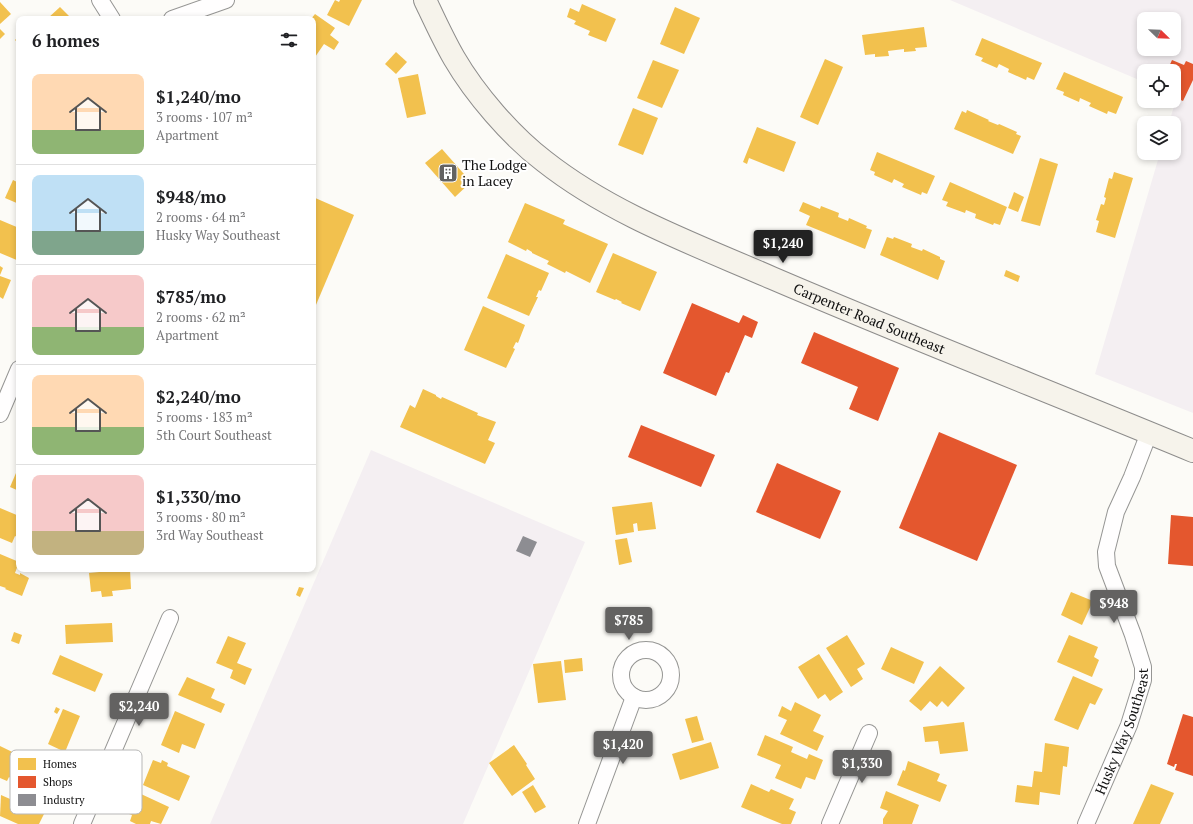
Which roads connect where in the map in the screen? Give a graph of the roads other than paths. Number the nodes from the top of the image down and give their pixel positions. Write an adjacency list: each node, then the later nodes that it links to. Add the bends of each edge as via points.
1 (100, 0): 4 (street)
2 (226, 0): 5 (street)
3 (425, 0): 8 (main road, Carpenter Road Southeast, via 454,58 485,103 544,161 605,202 812,295)
4 (110, 16)
5 (181, 16)
6 (16, 376): 7 (street)
7 (0, 414)
8 (1149, 433): 9 (main road, Carpenter Road Southeast); 18 (street, Husky Way Southeast, via 1116,512 1106,552 1107,566 1143,667 1143,680 1129,726)
9 (1193, 451)
10 (170, 618): 13 (street)
11 (634, 698): 16 (street)
12 (869, 733): 17 (street)
13 (114, 750)
14 (86, 814): 15 (street)
15 (82, 824)
16 (587, 824)
17 (830, 824)
18 (1086, 824)

